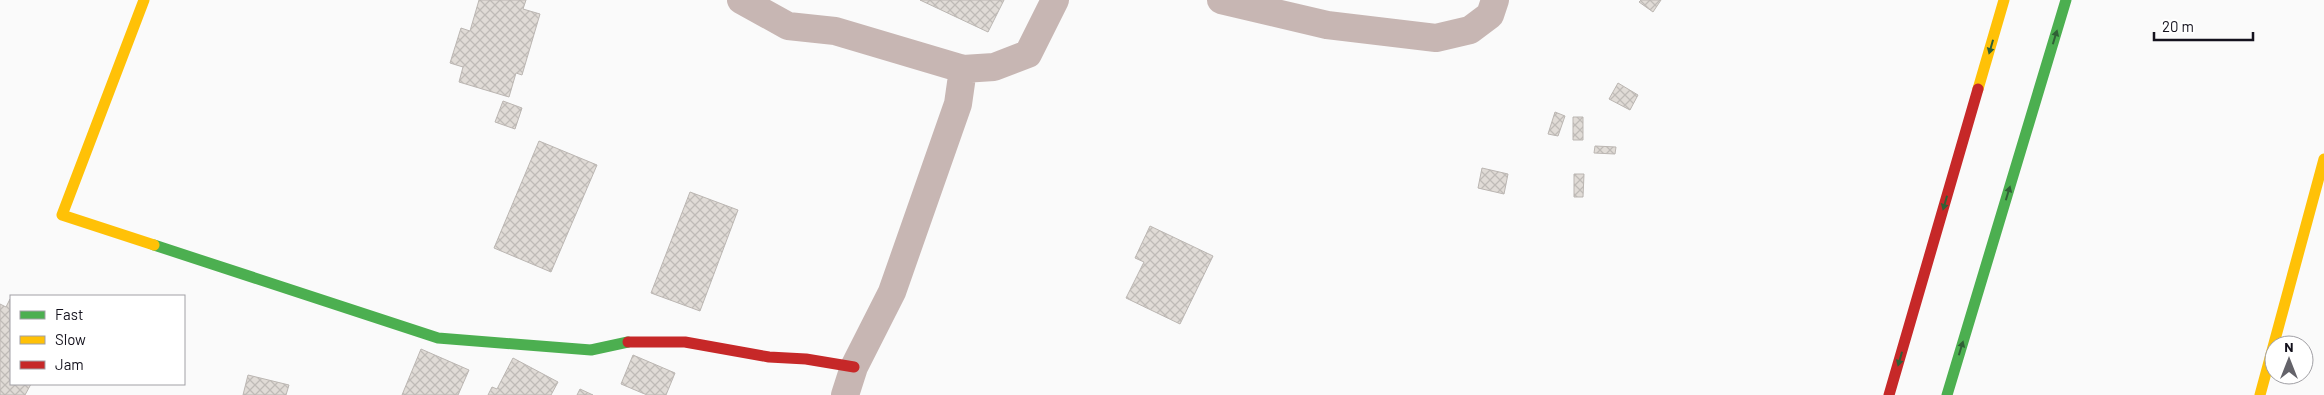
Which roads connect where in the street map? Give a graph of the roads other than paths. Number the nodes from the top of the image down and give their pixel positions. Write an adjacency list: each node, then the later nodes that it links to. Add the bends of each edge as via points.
1 (144, 0): 10 (main road, via 62,215 438,338 591,350 635,340 685,342 769,357)
2 (741, 0): 8 (street, via 788,26 835,31)
3 (1055, 0): 8 (street, via 1028,54 994,67)
4 (1221, 0): 5 (street, via 1327,25 1436,38 1470,30 1490,15)
5 (1495, 0)
6 (2004, 0): 12 (main road, one-way to 12)
7 (2066, 0): 13 (main road, one-way to 7)
8 (963, 69): 10 (street, via 958,104 892,292)
9 (2324, 159): 14 (main road)
10 (854, 367): 11 (street)
11 (845, 395)
12 (1889, 395)
13 (1947, 395)
14 (2260, 395)

